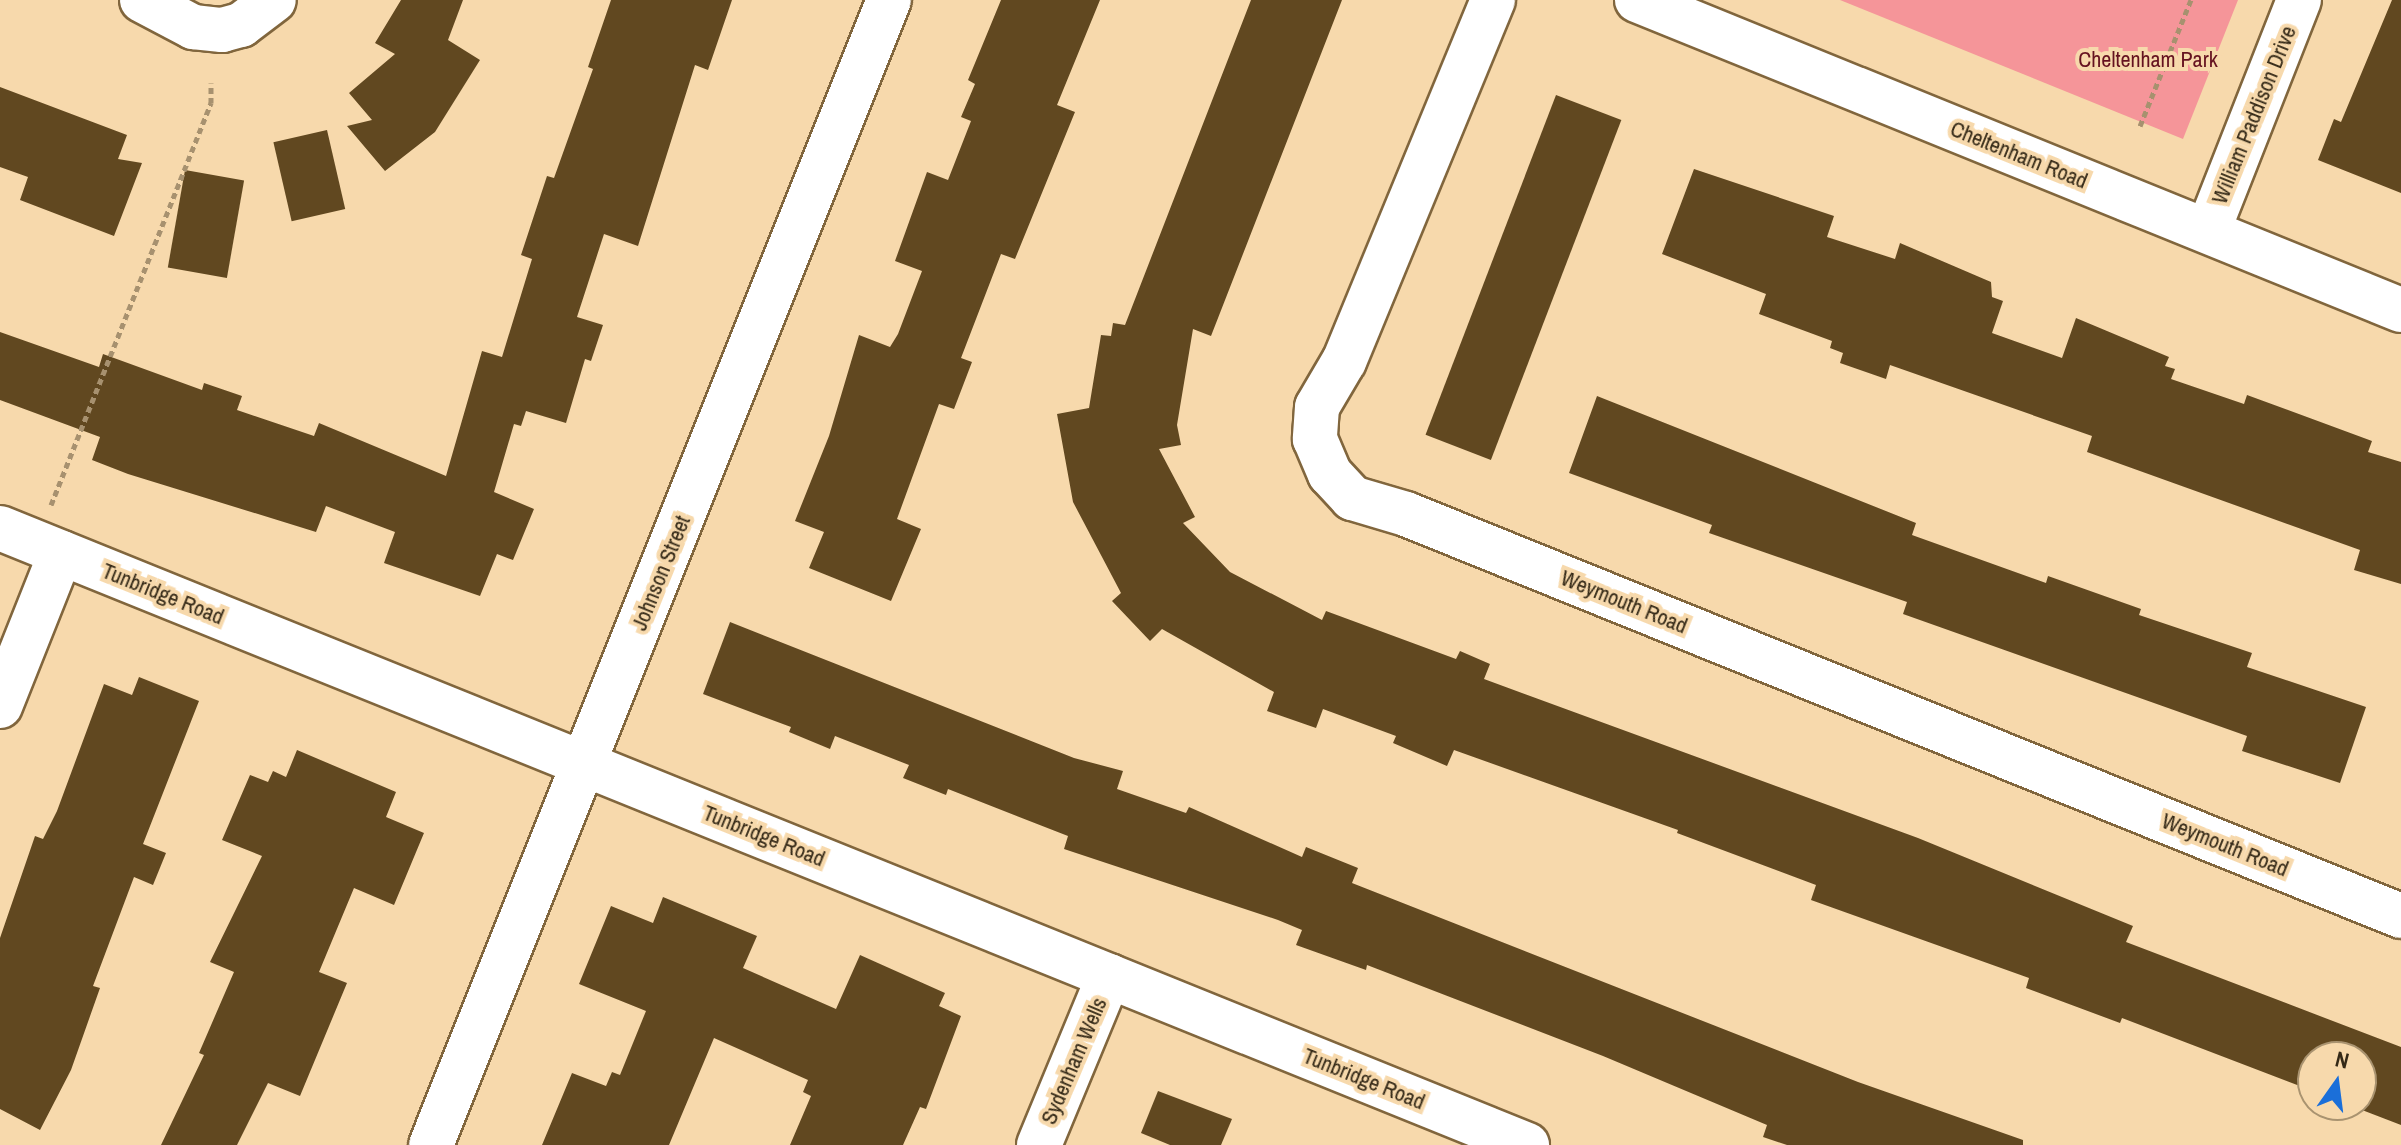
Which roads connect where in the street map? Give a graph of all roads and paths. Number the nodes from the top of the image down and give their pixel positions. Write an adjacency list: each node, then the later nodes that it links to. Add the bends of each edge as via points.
1 (142, 0): 2 (street, via 193,27 222,30 241,25)
2 (274, 0)
3 (889, 0): 16 (street, Johnson Street)
4 (1493, 0): 17 (street, Weymouth Road, via 1344,361 1317,407 1315,439 1330,474 1352,498 1406,514)
5 (1637, 0): 10 (street, Cheltenham Road)
6 (2191, 0): 9 (path)
7 (2299, 0): 10 (street, William Paddison Drive)
8 (211, 83): 12 (path, via 211,103)
9 (2140, 126)
10 (2208, 231): 11 (street, Cheltenham Road)
11 (2401, 310)
12 (49, 510)
13 (0, 528): 14 (street, Tunbridge Road)
14 (61, 553): 15 (street); 16 (street, Tunbridge Road)
15 (0, 706)
16 (584, 764): 18 (street, Tunbridge Road); 19 (street, Johnson Street)
17 (2401, 916)
18 (1109, 976): 20 (street, Sydenham Wells); 21 (street, Tunbridge Road)
19 (431, 1145)
20 (1039, 1145)
21 (1527, 1145)

